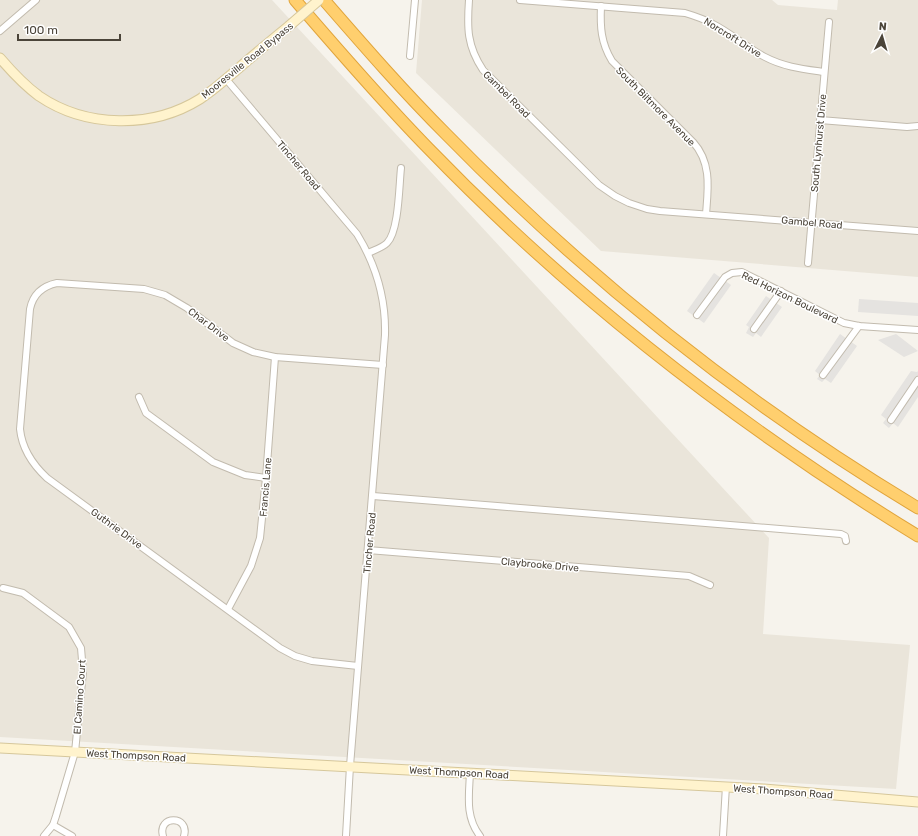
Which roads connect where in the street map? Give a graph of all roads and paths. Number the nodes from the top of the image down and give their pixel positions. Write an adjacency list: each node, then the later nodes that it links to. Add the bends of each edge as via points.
1 (36, 0): 10 (street)
2 (295, 0): 38 (highway, via 364,80 429,149 516,234 602,310 751,425)
3 (319, 0): 14 (main road, Mooresville Road Bypass, bridge)
4 (324, 0): 37 (highway, via 380,65 456,145 533,219 623,298 765,407)
5 (415, 0): 11 (street)
6 (469, 0): 18 (street, Gambel Road, via 469,39 483,70 599,185 615,196 647,209)
7 (520, 0): 8 (street, Norcroft Drive)
8 (601, 6): 13 (street, Norcroft Drive, via 678,12 700,18 714,24 768,59 795,68); 18 (street, South Biltmore Avenue, via 601,34 604,47 612,61 700,152 706,164 708,180)
9 (829, 22): 13 (street, South Lynhurst Drive)
10 (0, 30)
11 (410, 56)
12 (0, 58): 14 (main road, Mooresville Road Bypass, via 24,84 50,102 70,112 104,120 139,120 183,108 194,103)
13 (824, 72): 15 (street, South Lynhurst Drive)
14 (226, 79): 21 (street, Tincher Road, via 349,224)
15 (820, 120): 16 (street, via 907,128); 19 (street, South Lynhurst Drive)
16 (918, 126)
17 (401, 168): 21 (street, via 393,235 385,245)
18 (706, 214): 19 (street, Gambel Road)
19 (811, 222): 20 (street, Gambel Road); 22 (street, South Lynhurst Drive)
20 (918, 231)
21 (368, 253): 30 (street, Tincher Road, via 380,284 384,306 386,327)
22 (808, 263)
23 (781, 291): 25 (street, Red Horizon Boulevard, via 745,273 733,272 724,277); 26 (street, Red Horizon Boulevard, via 840,322); 27 (street)
24 (38, 292): 29 (street, Char Drive, via 57,283 150,290 176,301 233,343 253,352); 43 (street, Guthrie Drive, via 29,311 20,419 22,438 28,456 47,478)
25 (697, 315)
26 (859, 326): 28 (street, Red Horizon Boulevard); 31 (street)
27 (754, 329)
28 (918, 330)
29 (275, 357): 30 (street, Char Drive); 35 (street, Francis Lane)
30 (383, 366): 36 (street, Tincher Road)
31 (823, 375)
32 (918, 380): 34 (street)
33 (139, 397): 35 (street, via 146,413 213,462 245,475)
34 (891, 420)
35 (266, 478): 43 (street, Francis Lane, via 260,538 251,566)
36 (373, 496): 39 (street, via 841,534 845,536); 40 (street, Tincher Road)
37 (918, 508)
38 (918, 536)
39 (846, 541)
40 (368, 550): 41 (street, Claybrooke Drive, via 689,576); 44 (street, Tincher Road)
41 (710, 585)
42 (3, 588): 46 (street, El Camino Court, via 23,593 69,627 81,648 83,672)
43 (228, 609): 44 (street, Guthrie Drive, via 280,648 295,656 319,662)
44 (358, 666): 47 (street, Tincher Road)
45 (0, 748): 46 (main road, West Thompson Road)
46 (75, 752): 47 (main road, West Thompson Road); 51 (street, El Camino Court)
47 (350, 766): 48 (main road, West Thompson Road); 56 (street, Tincher Road)
48 (470, 773): 49 (main road, West Thompson Road); 57 (street, via 469,810 473,826)
49 (726, 786): 50 (main road, West Thompson Road); 58 (street)
50 (918, 802)
51 (53, 825): 52 (street); 53 (street)
52 (44, 836)
53 (72, 836)
54 (163, 836): 55 (street, via 164,826 174,820 183,825)
55 (184, 836)
56 (346, 836)
57 (480, 836)
58 (723, 836)

